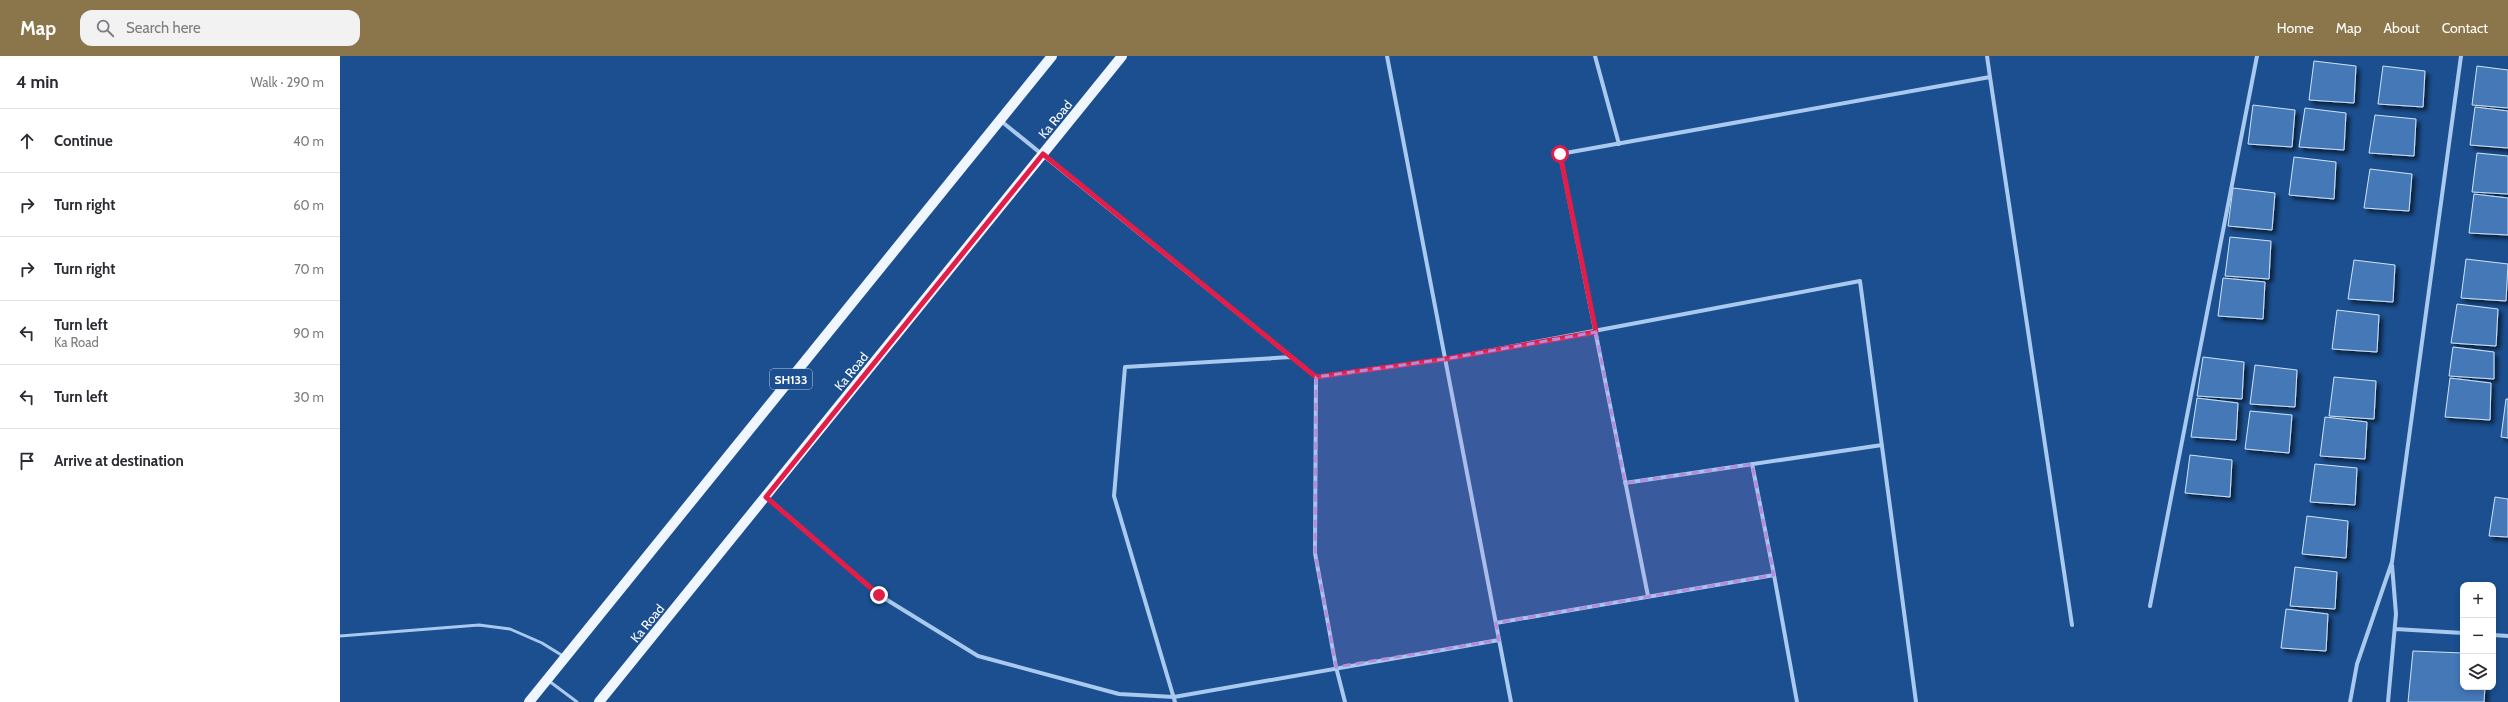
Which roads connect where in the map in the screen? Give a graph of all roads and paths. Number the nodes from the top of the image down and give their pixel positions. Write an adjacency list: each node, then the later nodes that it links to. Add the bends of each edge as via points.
1 (1052, 56): 9 (main road, SH133)
2 (1122, 56): 11 (main road, Ka Road)
3 (1388, 56): 14 (street)
4 (1595, 56): 10 (street)
5 (1987, 56): 8 (street)
6 (2257, 56): 23 (street)
7 (2461, 56): 20 (street)
8 (1990, 77): 10 (street); 25 (street)
9 (1000, 120): 11 (street); 32 (main road, SH133)
10 (1619, 144): 12 (street, via 1560,154)
11 (1043, 154): 13 (street); 19 (main road, Ka Road)
12 (1596, 332): 14 (street); 16 (street, via 1860,281); 18 (street)
13 (1292, 357): 15 (street); 35 (street, via 1125,368 1114,496)
14 (1445, 359): 15 (street); 24 (street)
15 (1316, 377): 33 (street, via 1315,553)
16 (1882, 445): 17 (street); 42 (street)
17 (1752, 464): 18 (street); 21 (street)
18 (1625, 482): 22 (street)
19 (766, 497): 35 (street, via 879,595 978,656 1119,694); 38 (main road, Ka Road)
20 (2392, 562): 26 (street); 43 (street, via 2357,664)
21 (1774, 575): 22 (street); 41 (street)
22 (1648, 596): 24 (street)
23 (2150, 606)
24 (1496, 623): 31 (street)
25 (2072, 625)
26 (2395, 629): 27 (street); 44 (street)
27 (2460, 633)
28 (2496, 635): 30 (street)
29 (340, 636): 32 (lane, via 479,625 510,629 542,643)
30 (2508, 636)
31 (1499, 640): 33 (street); 40 (street)
32 (565, 658): 34 (main road, SH133)
33 (1336, 667): 35 (street); 39 (street)
34 (547, 680): 36 (main road, SH133); 37 (lane)
35 (1174, 700)
36 (529, 702)
37 (577, 702)
38 (599, 702)
39 (1345, 702)
40 (1511, 702)
41 (1797, 702)
42 (1916, 702)
43 (2350, 702)
44 (2388, 702)

